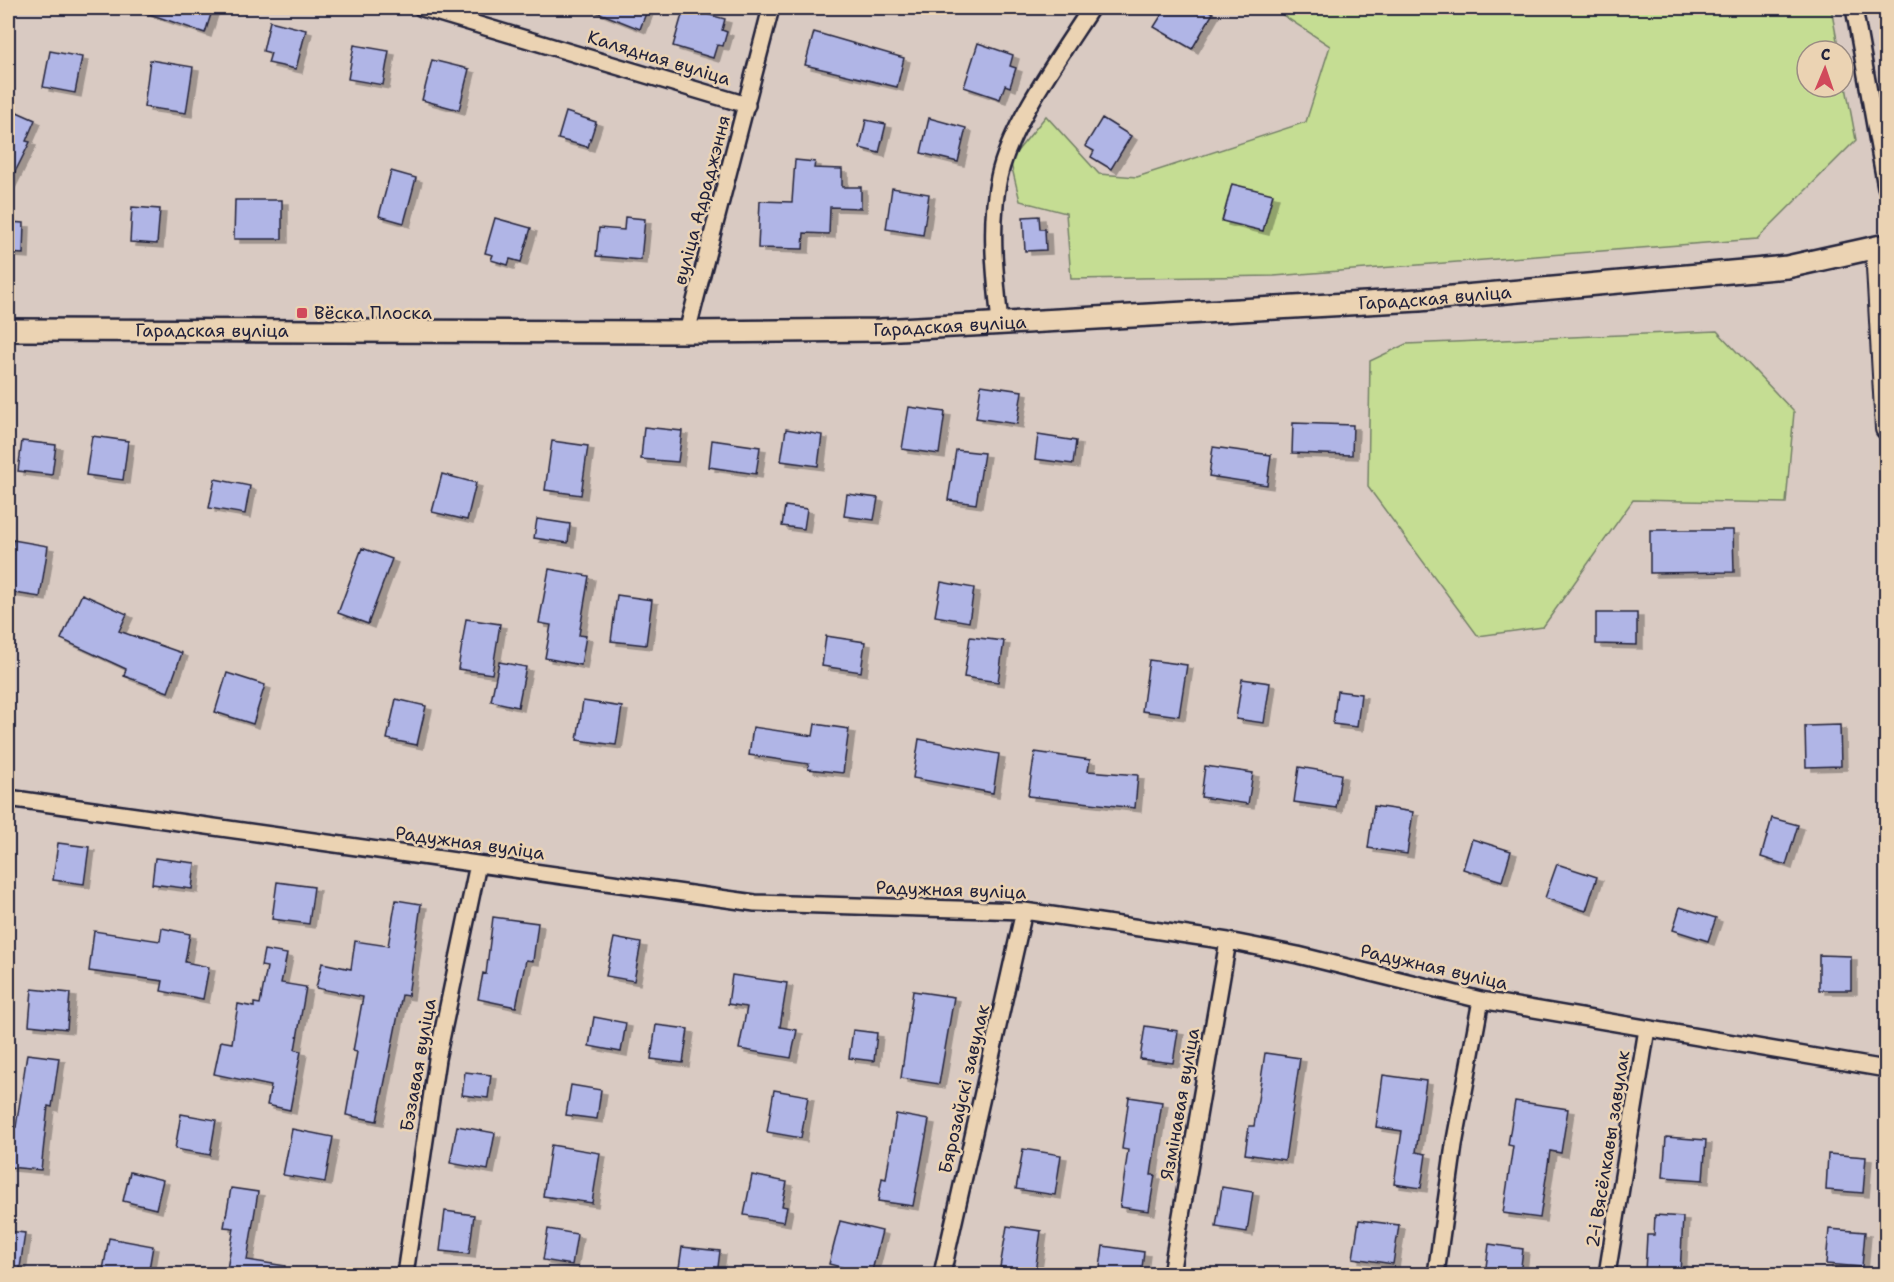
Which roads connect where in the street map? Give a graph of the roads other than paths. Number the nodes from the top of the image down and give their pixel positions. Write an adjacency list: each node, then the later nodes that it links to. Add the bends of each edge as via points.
1 (422, 8): 5 (street, Калядная вуліца)
2 (771, 8): 6 (street, вуліца Адраджэння)
3 (1091, 8): 9 (street, via 1018,127 999,175 993,236)
4 (1854, 8): 7 (street)
5 (469, 14): 6 (street, Калядная вуліца)
6 (747, 105): 11 (street, вуліца Адраджэння)
7 (1887, 187)
8 (1881, 247): 9 (main road, Гарадская вуліца, via 1787,267 1419,300); 12 (street)
9 (1000, 323): 11 (main road, Гарадская вуліца, via 881,330)
10 (8, 330): 11 (main road, Гарадская вуліца)
11 (687, 332)
12 (1887, 429)
13 (8, 798): 14 (street, Радужная вуліца)
14 (478, 864): 15 (street, Радужная вуліца, via 754,903); 20 (street, Бэзавая вуліца, via 437,1059)
15 (1024, 911): 16 (street, Радужная вуліца); 21 (street, Бярозаўскі завулак)
16 (1228, 941): 17 (street, Радужная вуліца); 22 (street, Язмінавая вуліца)
17 (1482, 1000): 18 (street, Радужная вуліца); 23 (street, via 1454,1144)
18 (1647, 1029): 19 (street, Радужная вуліца); 24 (street, 2-і Вясёлкавы завулак)
19 (1887, 1069)
20 (405, 1275)
21 (942, 1275)
22 (1171, 1275)
23 (1436, 1275)
24 (1607, 1275)

